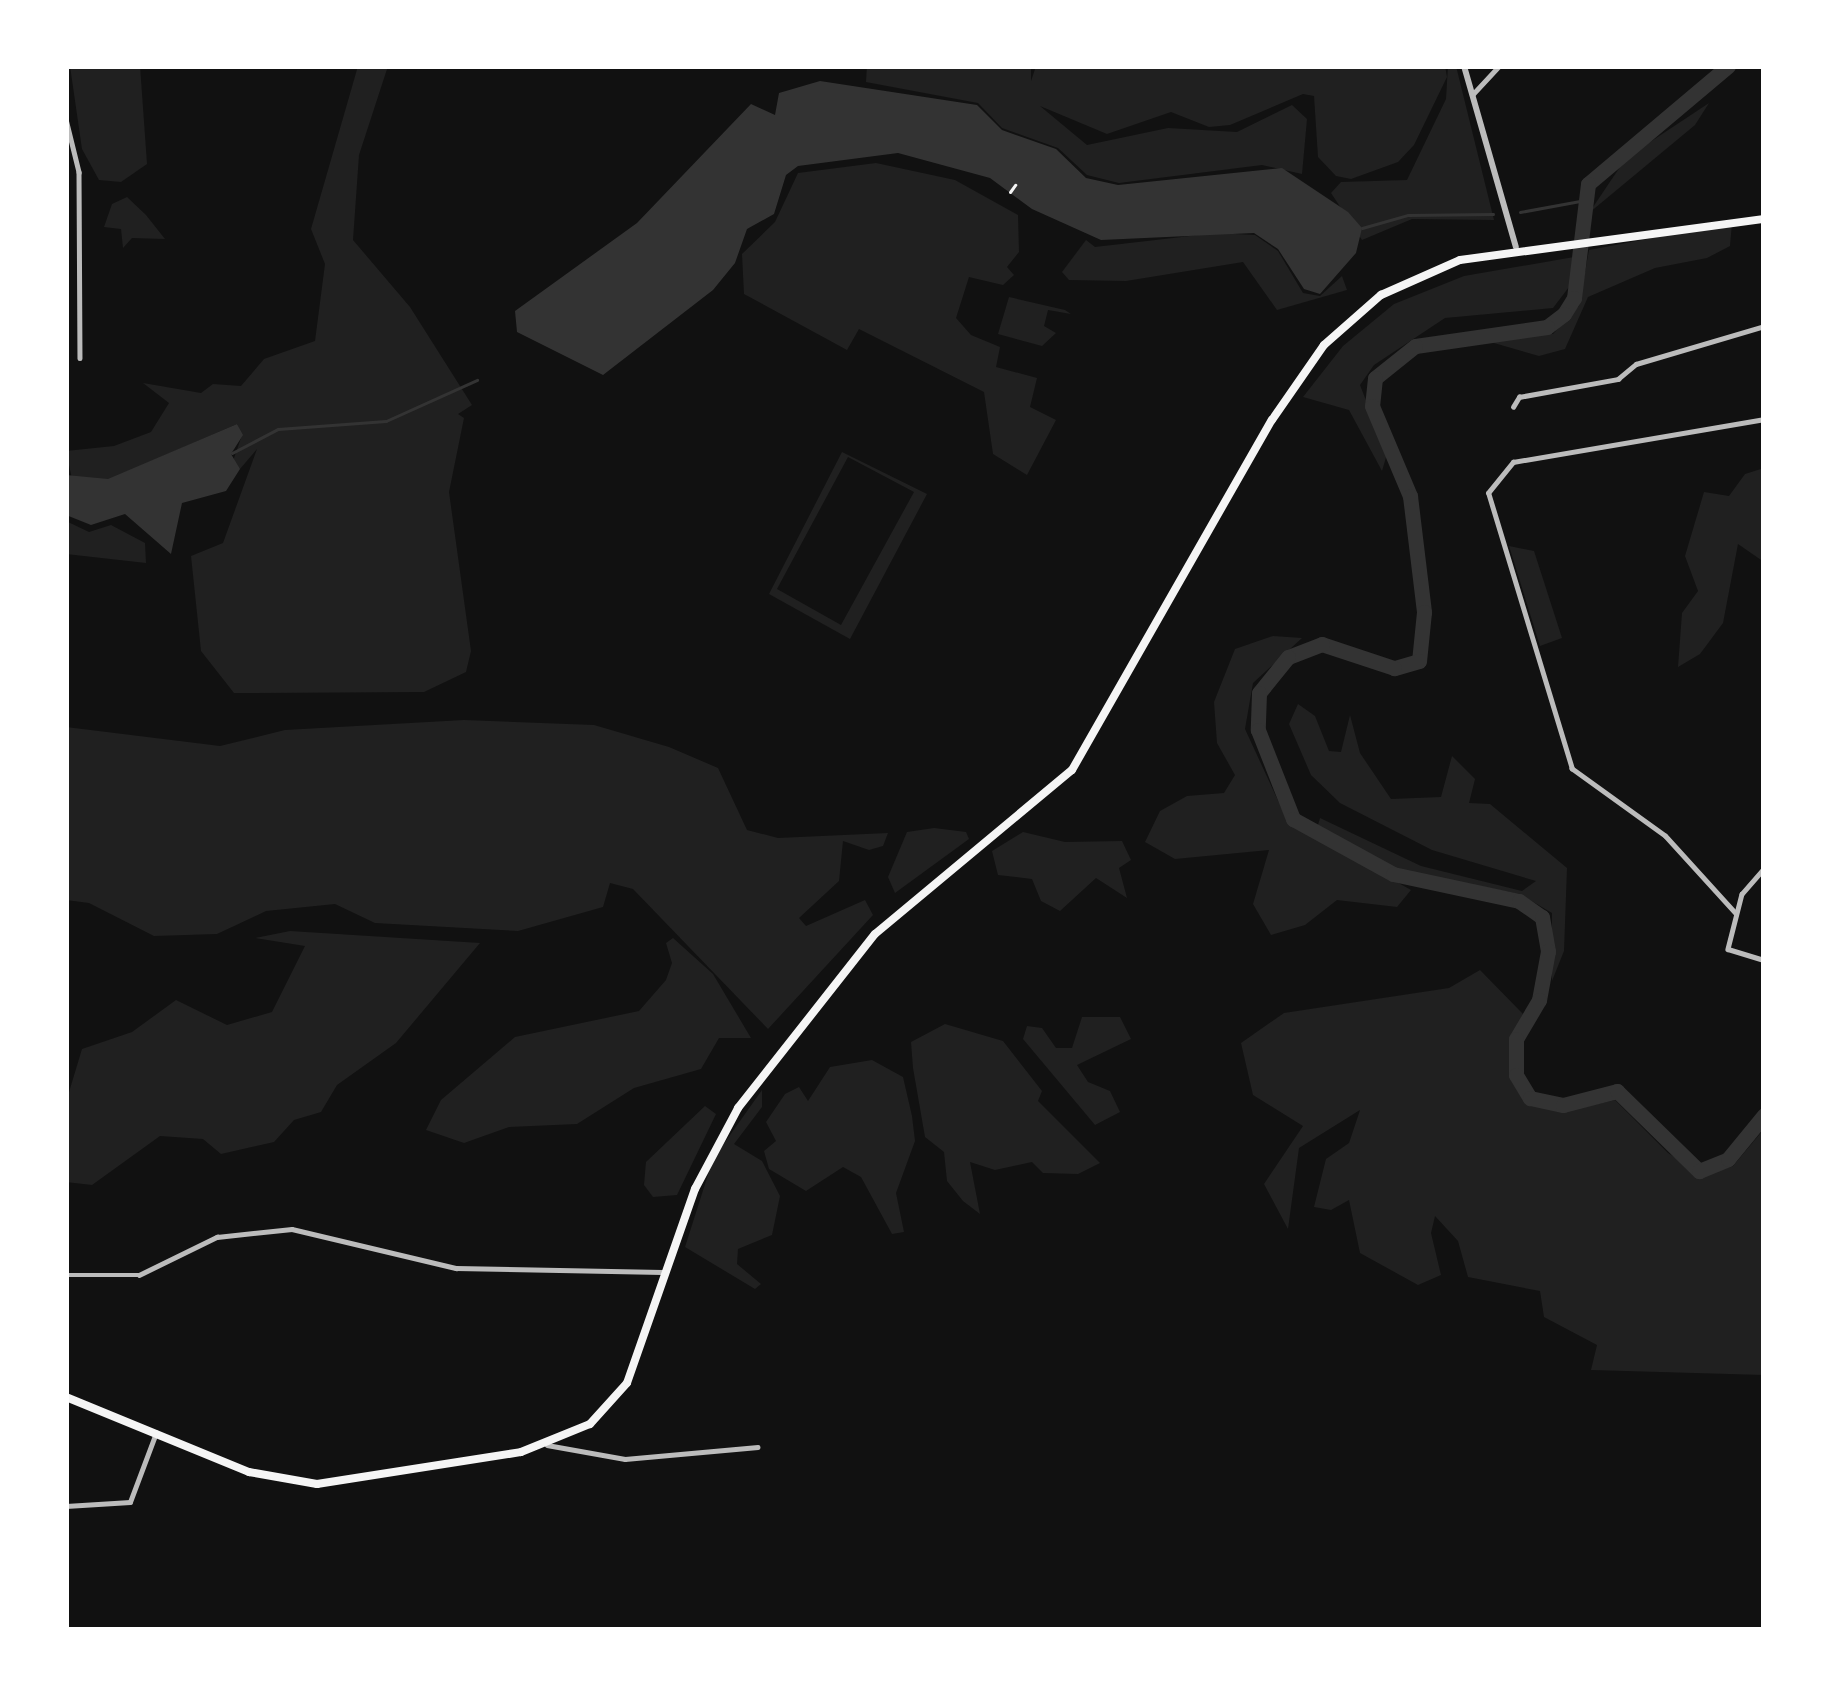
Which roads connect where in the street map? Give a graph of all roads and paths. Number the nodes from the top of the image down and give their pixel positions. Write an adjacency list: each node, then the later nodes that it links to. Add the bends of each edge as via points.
1 (1464, 66): 3 (street)
2 (1499, 66): 3 (street)
3 (1472, 95): 8 (street)
4 (66, 119): 10 (street, via 79,172)
5 (1016, 185): 6 (path)
6 (1010, 192)
7 (1764, 219): 8 (main road)
8 (1516, 248): 16 (main road, via 1418,274 1324,345 1272,420 1072,770 920,892 826,993 709,1156)
9 (1764, 326): 11 (street, via 1636,364 1618,379 1520,397)
10 (80, 358)
11 (1514, 407)
12 (1764, 419): 14 (street, via 1514,462 1488,494 1572,769 1665,836)
13 (1764, 869): 14 (street)
14 (1736, 914): 15 (street, via 1728,950)
15 (1764, 960)
16 (668, 1273): 17 (street, via 456,1268 292,1228 218,1237 140,1275); 20 (main road, via 627,1383 590,1424)
17 (66, 1275)
18 (66, 1397): 19 (main road)
19 (156, 1433): 20 (main road, via 250,1472 317,1484); 22 (street, via 130,1502)
20 (547, 1445): 21 (street, via 625,1459)
21 (757, 1447)
22 (66, 1505)

